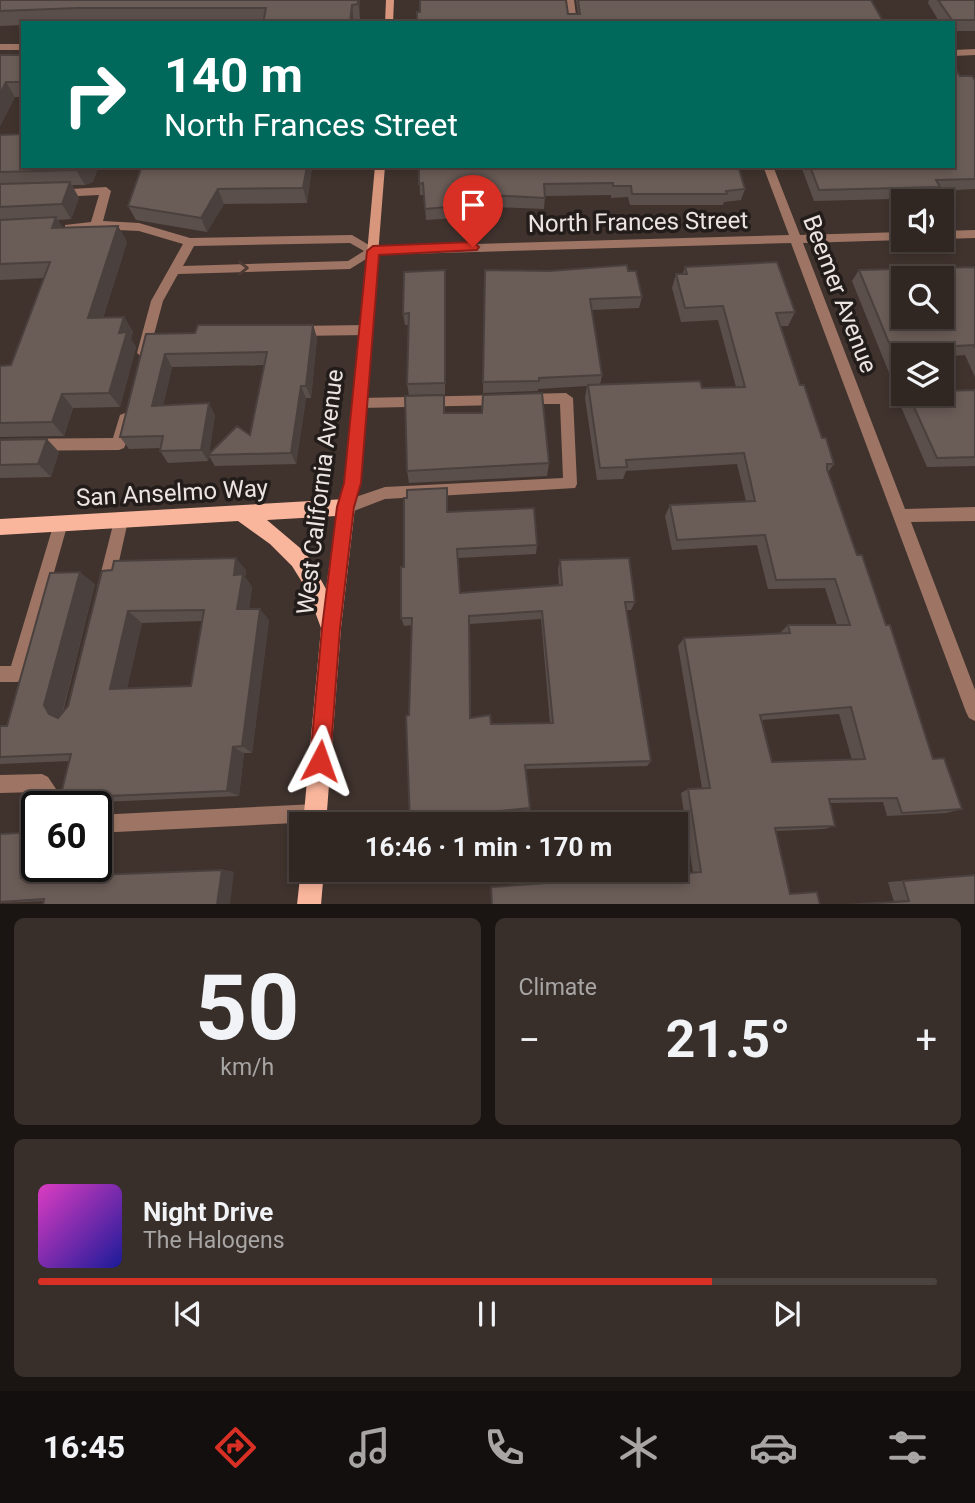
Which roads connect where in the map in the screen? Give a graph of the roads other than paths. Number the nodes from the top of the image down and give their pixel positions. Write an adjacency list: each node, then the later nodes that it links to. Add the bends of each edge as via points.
1 (390, 0): 3 (street)
2 (570, 0): 4 (street)
3 (389, 21)
4 (573, 21)
5 (0, 47): 6 (street)
6 (21, 47)
7 (975, 52): 8 (street)
8 (955, 53)
9 (380, 168): 19 (street, West California Avenue)
10 (769, 168): 17 (street, Beemer Avenue)
11 (40, 193): 12 (street, via 106,191)
12 (96, 225): 13 (street); 18 (street, via 139,227)
13 (60, 228)
14 (975, 234): 15 (street)
15 (954, 235)
16 (891, 236): 17 (street, North Frances Street)
17 (795, 239): 19 (street, North Frances Street); 30 (street, Beemer Avenue)
18 (190, 242): 19 (street, via 352,239); 20 (street)
19 (373, 251): 20 (street, one-way to 19, via 350,265); 21 (street, West California Avenue)
20 (174, 270): 23 (street, via 157,300)
21 (367, 330): 22 (street); 24 (street, West California Avenue)
22 (275, 331)
23 (140, 366)
24 (360, 403): 27 (street, West California Avenue); 27 (street, via 566,398 570,484 385,493)
25 (129, 404): 26 (street, via 119,443)
26 (0, 445)
27 (346, 507): 29 (main road, San Anselmo Way); 35 (main road, West California Avenue)
28 (975, 514): 30 (street)
29 (244, 515): 31 (main road, San Anselmo Way); 35 (main road, via 297,554 315,579)
30 (901, 516): 37 (street, Beemer Avenue)
31 (121, 521): 32 (main road, San Anselmo Way); 34 (street)
32 (61, 523): 33 (main road, San Anselmo Way); 36 (street, via 17,674)
33 (0, 527)
34 (102, 598)
35 (331, 628): 40 (main road, West California Avenue)
36 (0, 674)
37 (975, 712)
38 (0, 785): 39 (street, via 42,783)
39 (48, 791)
40 (316, 812)
41 (289, 819): 42 (street)
42 (112, 824)
43 (311, 882): 44 (main road)
44 (309, 904)

